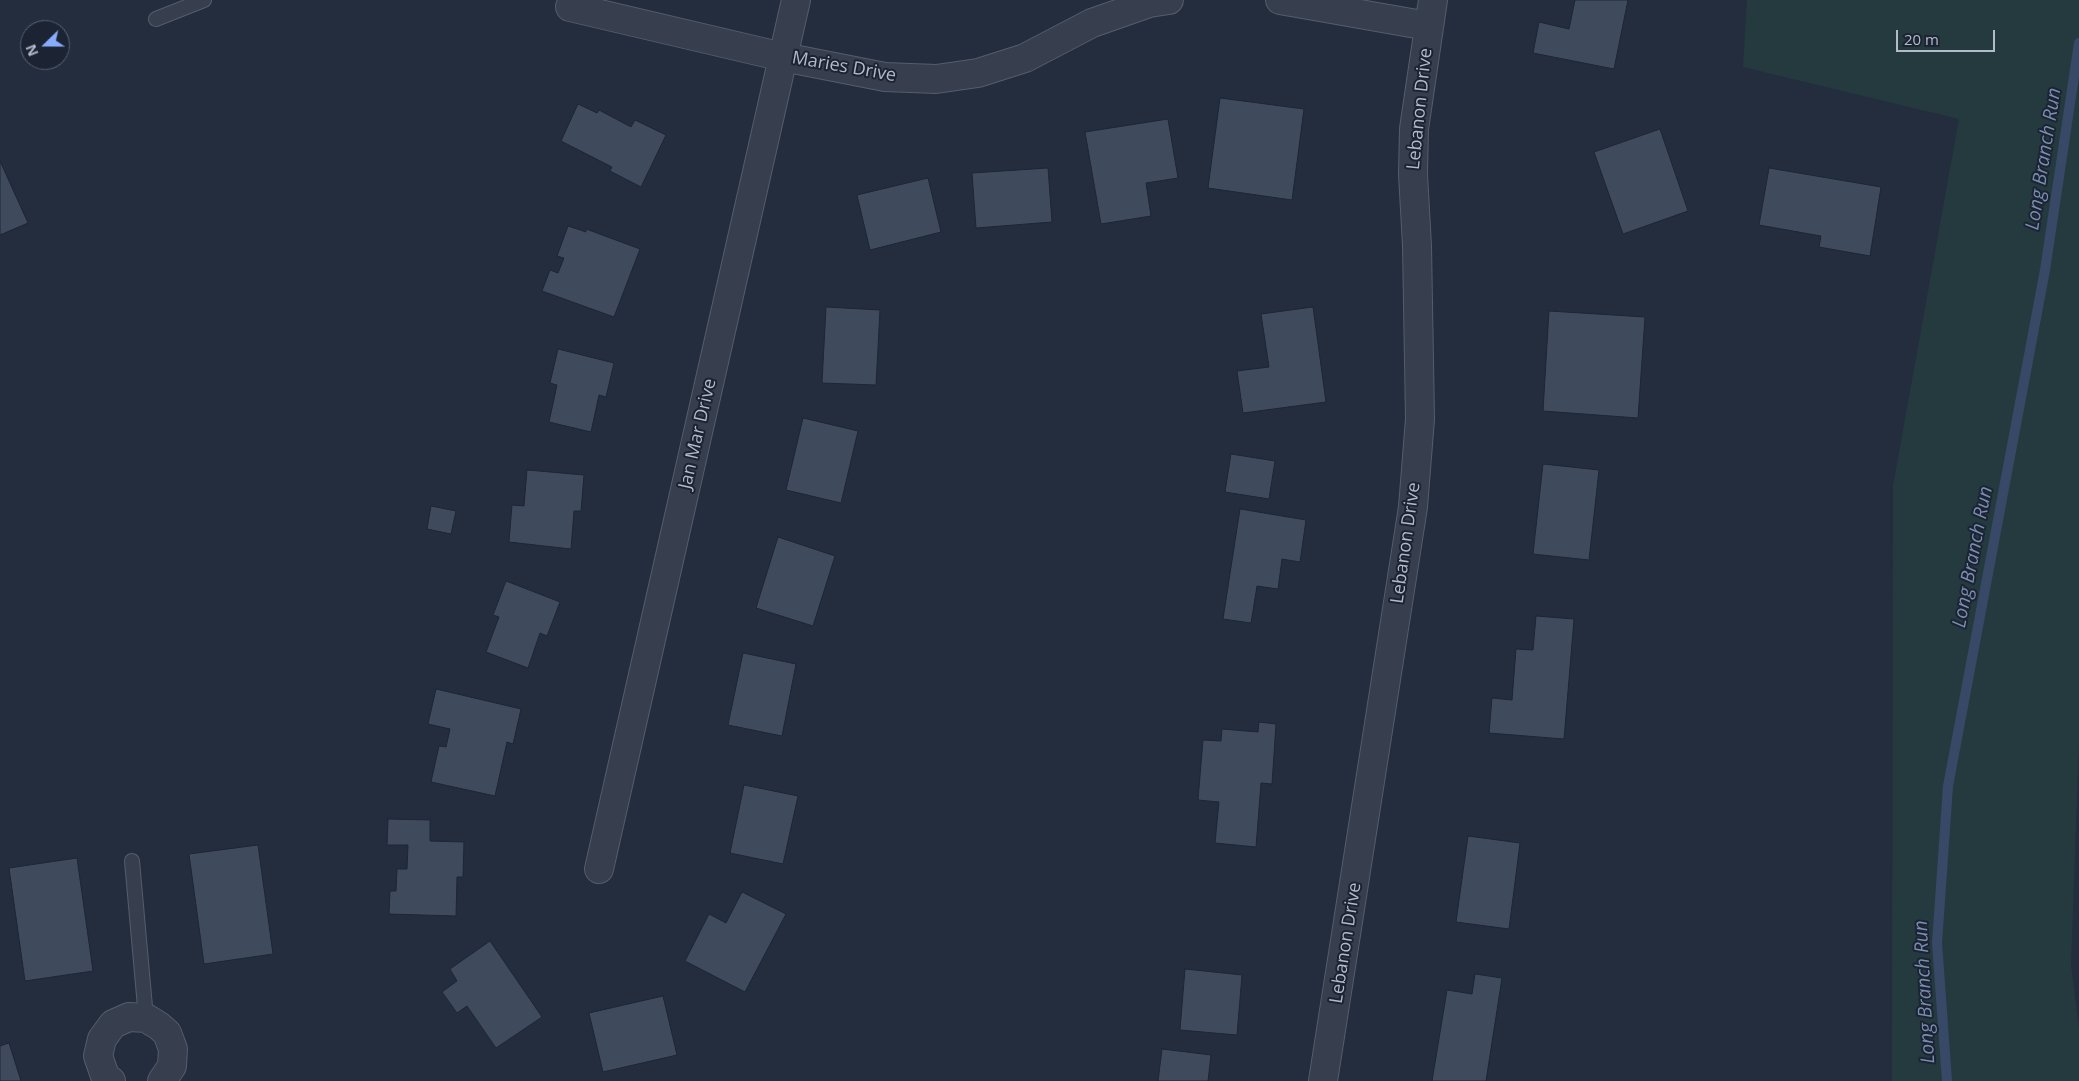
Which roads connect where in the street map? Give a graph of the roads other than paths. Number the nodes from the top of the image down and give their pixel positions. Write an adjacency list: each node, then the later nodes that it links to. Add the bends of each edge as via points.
1 (204, 0): 7 (lane)
2 (796, 0): 8 (street, Jan Mar Drive)
3 (1169, 0): 8 (street, Maries Drive, via 1149,3 1092,23 1025,58 978,73 936,79 885,77)
4 (1280, 0): 6 (street)
5 (570, 7): 8 (street, Maries Drive)
6 (1430, 13): 14 (street, Lebanon Drive, via 1414,129 1420,419 1413,507)
7 (156, 20)
8 (783, 57): 10 (street, Jan Mar Drive)
9 (132, 861): 11 (lane)
10 (599, 869)
11 (146, 1018): 12 (street, via 129,1018 113,1024 102,1039 98,1056 105,1076); 13 (street, via 167,1033 173,1049 172,1066)
12 (111, 1081)
13 (162, 1081)
14 (1323, 1081)

